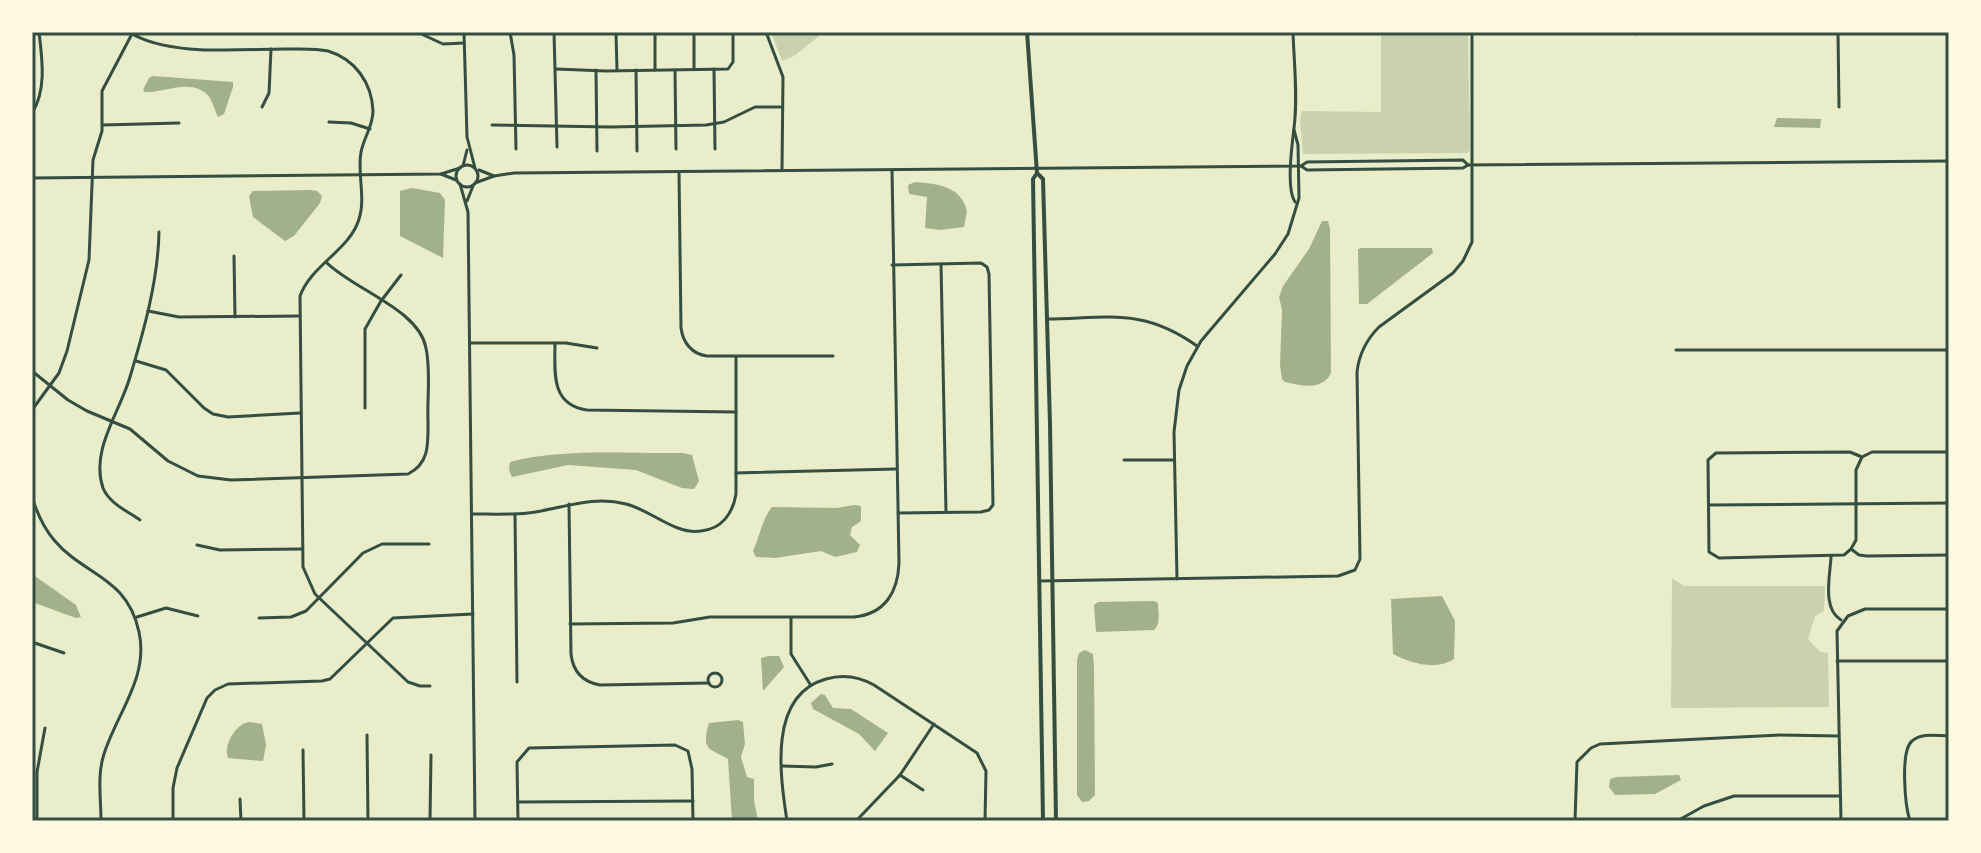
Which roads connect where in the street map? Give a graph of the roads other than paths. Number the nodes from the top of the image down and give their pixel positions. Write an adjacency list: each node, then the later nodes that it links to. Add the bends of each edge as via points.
1 (39, 32): 29 (street, via 41,88)
2 (417, 32): 16 (street, via 443,44)
3 (464, 32): 16 (street)
4 (510, 32): 36 (street)
5 (554, 32): 18 (street)
6 (616, 32): 22 (street)
7 (655, 32): 24 (street)
8 (694, 32): 19 (street)
9 (733, 32): 20 (street, via 731,66)
10 (766, 32): 27 (street, via 781,71)
11 (1027, 32): 57 (main road)
12 (1293, 32): 41 (street)
13 (1472, 32): 50 (street)
14 (1838, 32): 28 (street)
15 (131, 33): 17 (street, via 183,48); 34 (street, via 103,87)
16 (464, 43): 42 (street)
17 (271, 49): 26 (street, via 269,93); 40 (street, via 319,49 350,63 371,96)
18 (556, 69): 21 (street); 32 (street)
19 (694, 69): 20 (street); 25 (street)
20 (714, 69): 33 (street)
21 (596, 70): 22 (street); 37 (street)
22 (617, 70): 23 (street)
23 (636, 70): 24 (street); 39 (street)
24 (655, 70): 25 (street)
25 (675, 70): 38 (street)
26 (262, 107)
27 (782, 107): 33 (street, via 755,107); 55 (street)
28 (1839, 107)
29 (32, 113)
30 (329, 122): 40 (street)
31 (179, 123): 34 (street)
32 (556, 124): 36 (street); 37 (street); 43 (street)
33 (715, 124): 38 (street); 46 (street)
34 (103, 125): 62 (street, via 93,153)
35 (492, 125): 36 (street)
36 (516, 125): 44 (street)
37 (596, 125): 39 (street); 47 (street)
38 (676, 125): 39 (street); 45 (street)
39 (637, 126): 48 (street)
40 (370, 129): 59 (street, via 361,152)
41 (1294, 130): 51 (street); 52 (street)
42 (468, 146): 53 (street); 54 (street)
43 (557, 147)
44 (516, 149)
45 (676, 149)
46 (715, 149)
47 (597, 151)
48 (637, 151)
49 (1949, 161): 50 (street)
50 (1471, 165): 52 (street, via 1307,170); 52 (street, via 1463,160); 118 (street, via 1474,230 1468,254 1453,273 1379,327 1360,355 1360,559 1352,572)
51 (1291, 166): 52 (street); 57 (street); 67 (street)
52 (1300, 166): 67 (street)
53 (461, 167): 54 (street); 60 (street); 64 (street, via 456,174)
54 (476, 169): 61 (street); 65 (street)
55 (782, 169): 56 (street); 58 (street)
56 (892, 170): 57 (street); 72 (street)
57 (1037, 170): 78 (main road, via 1043,179); 119 (main road, via 1033,262)
58 (679, 172): 61 (street); 86 (street, via 681,333 700,355)
59 (361, 174): 60 (street); 62 (street); 70 (street, via 358,223)
60 (441, 174): 64 (street)
61 (494, 176): 65 (street)
62 (93, 177): 63 (street); 89 (street, via 87,270 64,362)
63 (32, 178)
64 (459, 182): 65 (street, via 466,187); 66 (street)
65 (474, 184): 66 (street)
66 (467, 201): 79 (street)
67 (1295, 202): 81 (street, via 1281,246)
68 (159, 232): 75 (street)
69 (234, 256): 77 (street)
70 (326, 262): 74 (street); 76 (street, via 306,283)
71 (941, 264): 72 (street); 107 (street); 107 (street, via 981,263 989,274 994,501 989,510)
72 (892, 265): 99 (street)
73 (401, 275): 74 (street)
74 (381, 301): 90 (street, via 364,333); 101 (street, via 414,324 426,347 427,450 420,466 400,476)
75 (148, 310): 77 (street, via 179,317); 87 (street)
76 (300, 316): 77 (street); 93 (street)
77 (235, 317)
78 (1047, 319): 81 (street, via 1146,320); 120 (main road)
79 (470, 343): 80 (street); 109 (street)
80 (555, 343): 82 (street); 92 (street, via 556,386 573,407)
81 (1197, 346): 98 (street, via 1176,398)
82 (597, 348)
83 (1676, 350): 84 (street)
84 (1949, 350)
85 (833, 356): 86 (street)
86 (736, 357): 92 (street)
87 (135, 360): 93 (street, via 166,370 213,414); 94 (street)
88 (32, 371): 89 (street)
89 (50, 384): 91 (street); 94 (street, via 81,408)
90 (365, 408)
91 (32, 410)
92 (736, 412): 100 (street)
93 (300, 413): 101 (street)
94 (114, 421): 101 (street, via 198,476); 111 (street, via 101,452 103,487)
95 (1949, 452): 96 (street, via 1872,452)
96 (1862, 457): 105 (street, via 1856,470); 106 (street, via 1850,452 1712,455)
97 (1124, 460): 98 (street)
98 (1174, 460): 118 (street)
99 (897, 469): 100 (street); 108 (street)
100 (736, 473): 104 (street, via 731,513 716,527 700,532 626,504)
101 (301, 477): 114 (street)
102 (32, 497): 126 (street, via 54,541 116,588)
103 (1949, 503): 105 (street)
104 (569, 504): 110 (street); 129 (street)
105 (1856, 504): 106 (street); 115 (street)
106 (1709, 505): 117 (street, via 1709,552 1719,558)
107 (946, 512): 108 (street)
108 (898, 513): 125 (street, via 898,580 883,606 860,616)
109 (472, 514): 110 (street); 123 (street)
110 (515, 514): 135 (street)
111 (140, 520)
112 (429, 544): 121 (street, via 370,548)
113 (197, 545): 114 (street, via 220,550)
114 (302, 549): 121 (street, via 306,578)
115 (1851, 549): 116 (street, via 1867,556); 117 (street)
116 (1949, 555)
117 (1831, 557): 128 (street, via 1830,607)
118 (1177, 579): 120 (street)
119 (1040, 581): 120 (street); 167 (main road)
120 (1053, 581): 168 (main road)
121 (320, 599): 127 (street, via 300,615); 131 (street)
122 (1949, 609): 128 (street, via 1865,609)
123 (473, 614): 131 (street, via 398,616); 161 (street)
124 (198, 616): 126 (street, via 166,608)
125 (791, 617): 129 (street); 137 (street, via 791,654)
126 (135, 618): 155 (street, via 140,664 103,757)
127 (259, 618)
128 (1842, 621): 133 (street)
129 (570, 624): 136 (street, via 572,664 591,683)
130 (32, 642): 132 (street)
131 (367, 644): 138 (street, via 408,682); 156 (street, via 338,674 322,681 228,684 215,690 177,768)
132 (64, 653)
133 (1836, 661): 134 (street); 142 (street)
134 (1949, 661)
135 (517, 682)
136 (709, 683)
137 (810, 684): 139 (street, via 854,677); 147 (street, via 787,713)
138 (430, 686)
139 (934, 724): 148 (street); 166 (street, via 982,758)
140 (45, 728): 154 (street, via 37,772)
141 (367, 735): 159 (street)
142 (1838, 736): 150 (street); 169 (street, via 1600,744 1577,762)
143 (1949, 736): 172 (street, via 1923,735 1906,750)
144 (303, 750): 158 (street)
145 (431, 755): 160 (street)
146 (832, 764): 147 (street)
147 (782, 766): 164 (street)
148 (900, 775): 149 (street); 165 (street)
149 (923, 790)
150 (1840, 796): 170 (street, via 1734,796); 171 (street)
151 (240, 799): 157 (street)
152 (693, 801): 153 (street); 153 (street, via 688,751 675,745 536,746 517,762); 163 (street)
153 (518, 802): 162 (street)
154 (37, 821)
155 (101, 821)
156 (173, 821)
157 (241, 821)
158 (304, 821)
159 (368, 821)
160 (430, 821)
161 (475, 821)
162 (518, 821)
163 (693, 821)
164 (787, 821)
165 (856, 821)
166 (985, 821)
167 (1043, 821)
168 (1056, 821)
169 (1575, 821)
170 (1677, 821)
171 (1841, 821)
172 (1910, 821)

